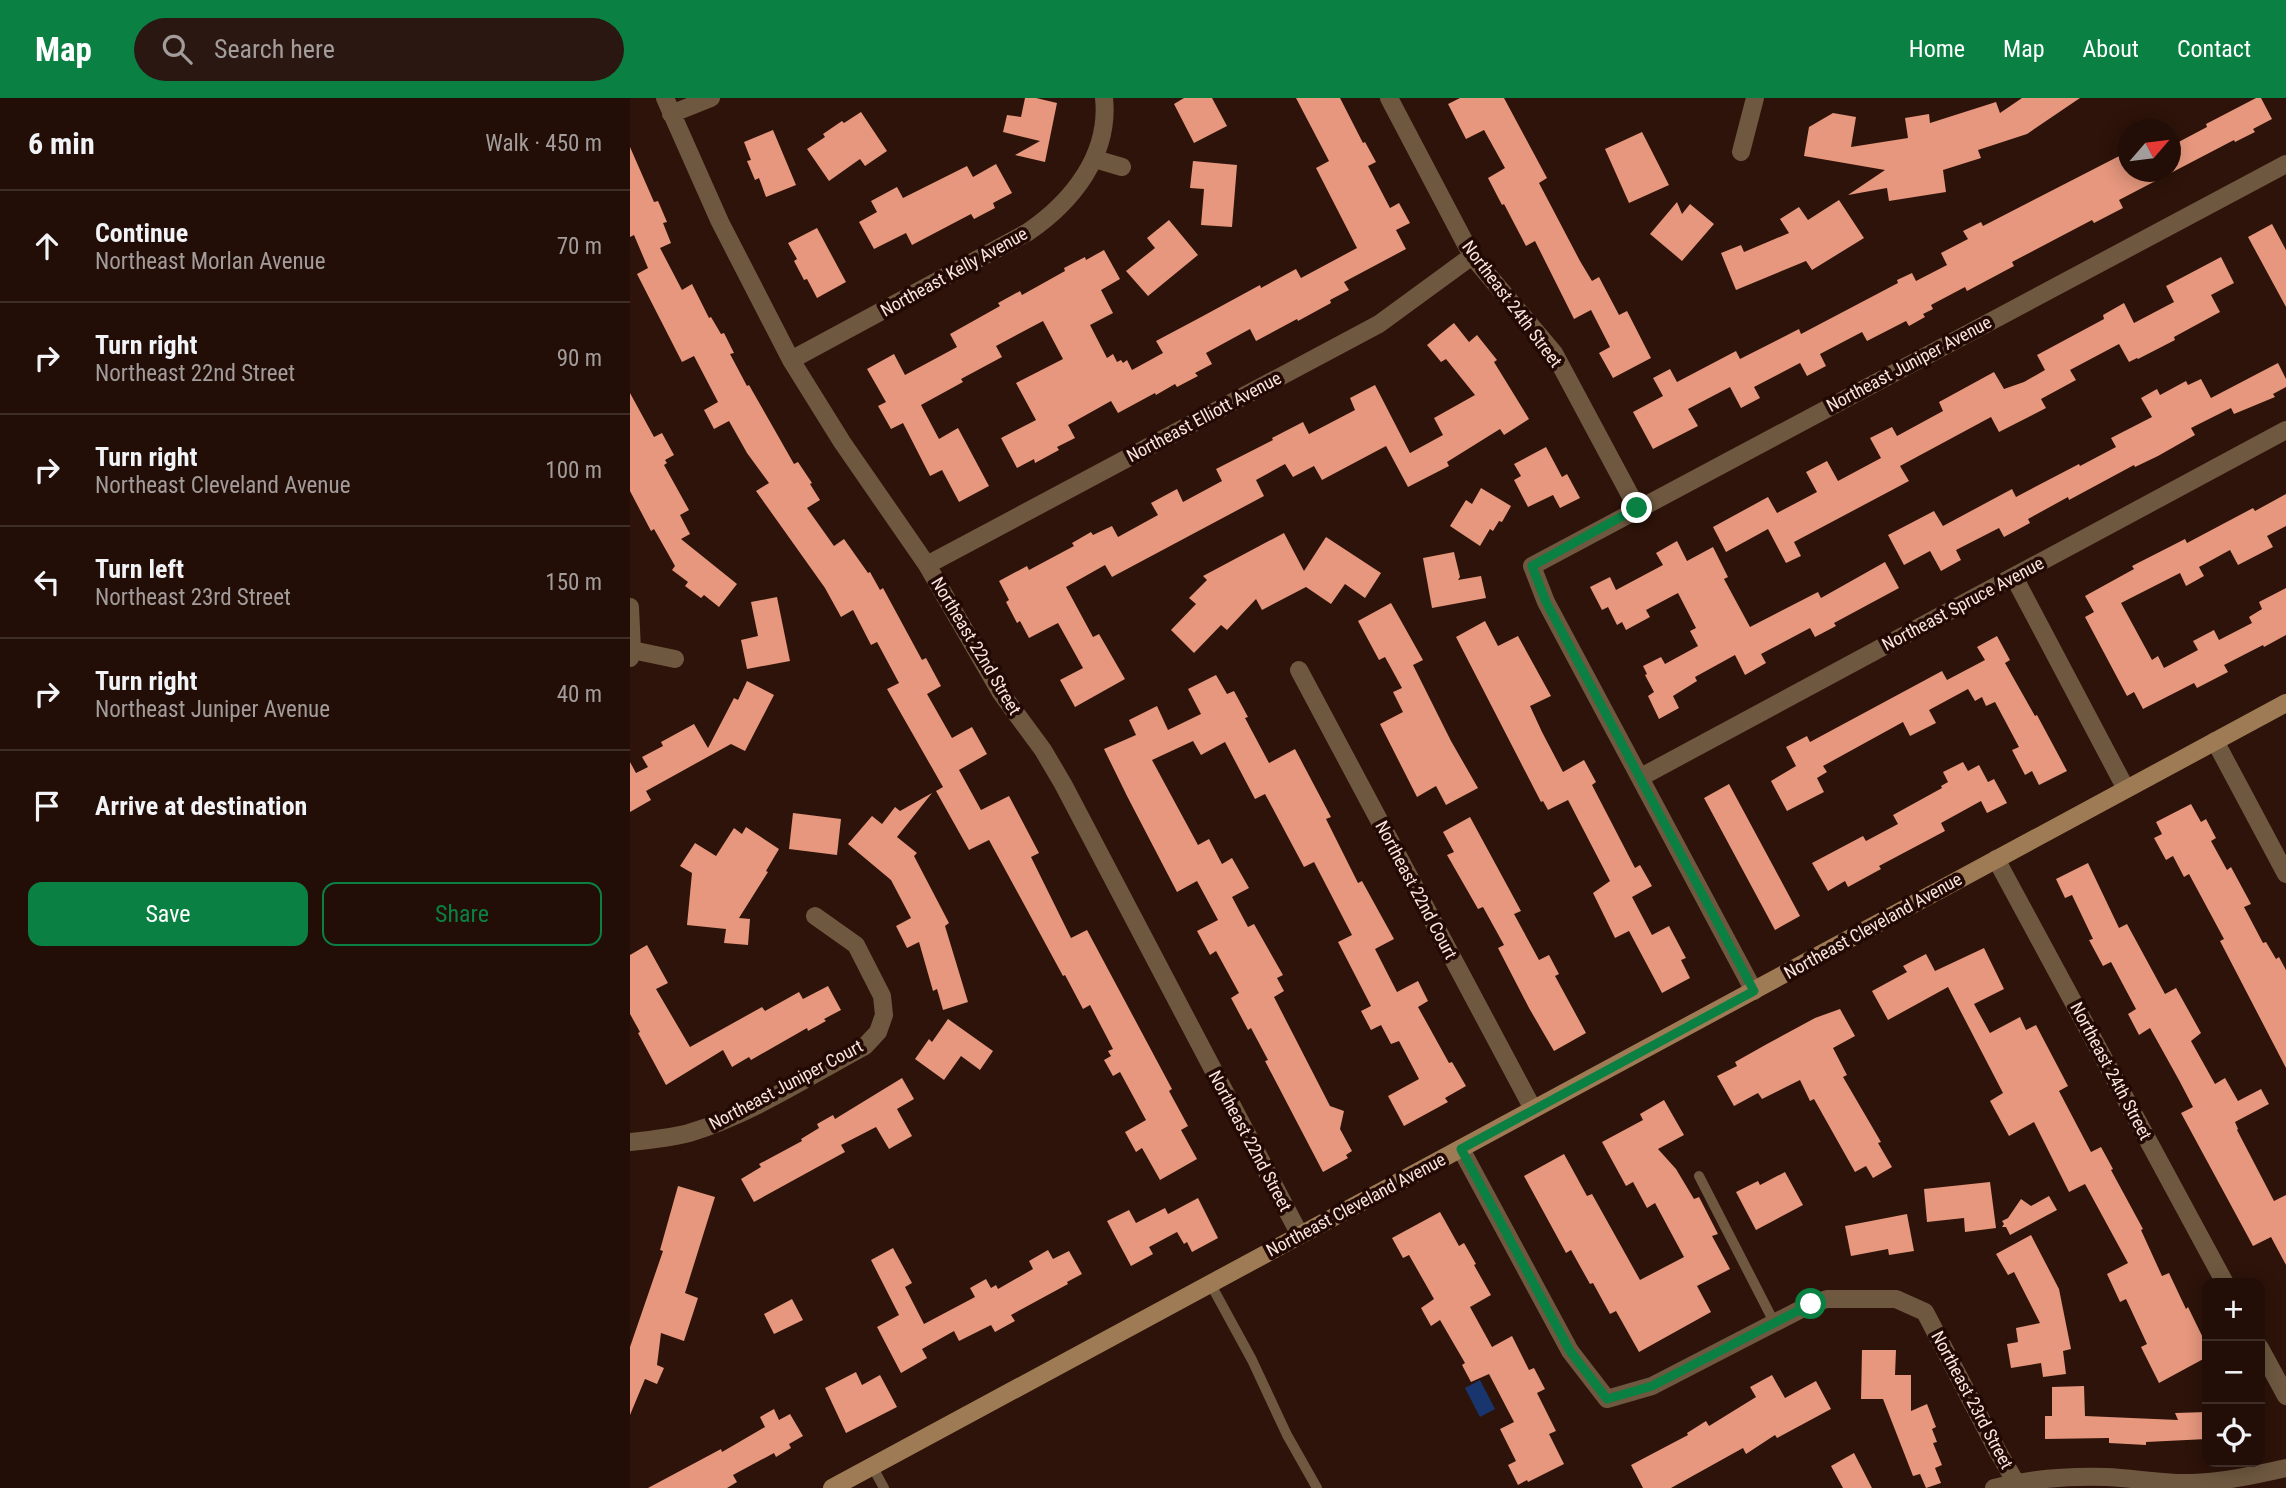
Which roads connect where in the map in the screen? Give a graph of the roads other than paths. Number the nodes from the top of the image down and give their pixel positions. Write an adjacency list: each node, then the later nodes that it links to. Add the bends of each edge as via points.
1 (711, 98): 5 (street)
2 (1104, 98): 7 (street, via 1103,129)
3 (1389, 98): 10 (street, Northeast 24th Street)
4 (1755, 98): 6 (street)
5 (668, 106): 11 (street, Northeast 22nd Street, via 720,222)
6 (1741, 152)
7 (1095, 159): 9 (street); 11 (street, Northeast Kelly Avenue, via 1070,196 1028,232)
8 (2286, 164): 13 (street, Northeast Juniper Avenue)
9 (1122, 167)
10 (1472, 256): 13 (street, Northeast 24th Street, via 1553,353); 14 (street, Northeast Elliott Avenue, via 1378,324)
11 (791, 360): 14 (street, Northeast 22nd Street)
12 (2286, 430): 15 (street, Northeast Spruce Avenue)
13 (1637, 508): 22 (street, Northeast Juniper Avenue, via 1532,566 1546,602)
14 (927, 565): 32 (street, Northeast 22nd Street, via 1001,693 1063,784)
15 (2014, 577): 22 (street, Northeast Spruce Avenue); 23 (street)
16 (630, 607): 17 (street)
17 (631, 654): 18 (street)
18 (674, 659)
19 (1300, 670): 28 (street, Northeast 22nd Court)
20 (2286, 703): 21 (street, Northeast Cleveland Avenue)
21 (2215, 741): 23 (street, Northeast Cleveland Avenue); 25 (street)
22 (1641, 777): 27 (street)
23 (2126, 789): 24 (street, Northeast Cleveland Avenue)
24 (1996, 859): 27 (street, Northeast Cleveland Avenue); 33 (street, Northeast 24th Street)
25 (2286, 872)
26 (815, 916): 29 (street, Northeast Juniper Court, via 856,946 882,996 884,1015 878,1032 865,1046 741,1113 687,1133)
27 (1754, 991): 28 (street, Northeast Cleveland Avenue)
28 (1533, 1109): 30 (street, Northeast Cleveland Avenue)
29 (630, 1142)
30 (1461, 1149): 32 (street, Northeast Cleveland Avenue); 35 (street, via 1570,1351 1607,1399 1652,1386)
31 (1699, 1176): 35 (lane)
32 (1300, 1235): 34 (street, Northeast Cleveland Avenue)
33 (2222, 1278)
34 (1210, 1283): 38 (street, Northeast Cleveland Avenue); 43 (lane)
35 (1774, 1322): 40 (street, Northeast 23rd Street, via 1827,1299 1896,1299 1925,1312)
36 (2265, 1357): 37 (street)
37 (2286, 1396)
38 (872, 1466): 41 (street, Northeast Cleveland Avenue); 42 (lane)
39 (2286, 1468): 40 (street, via 2190,1483 2104,1477)
40 (2017, 1485): 44 (street)
41 (832, 1488)
42 (884, 1488)
43 (1317, 1488)
44 (1994, 1488)

